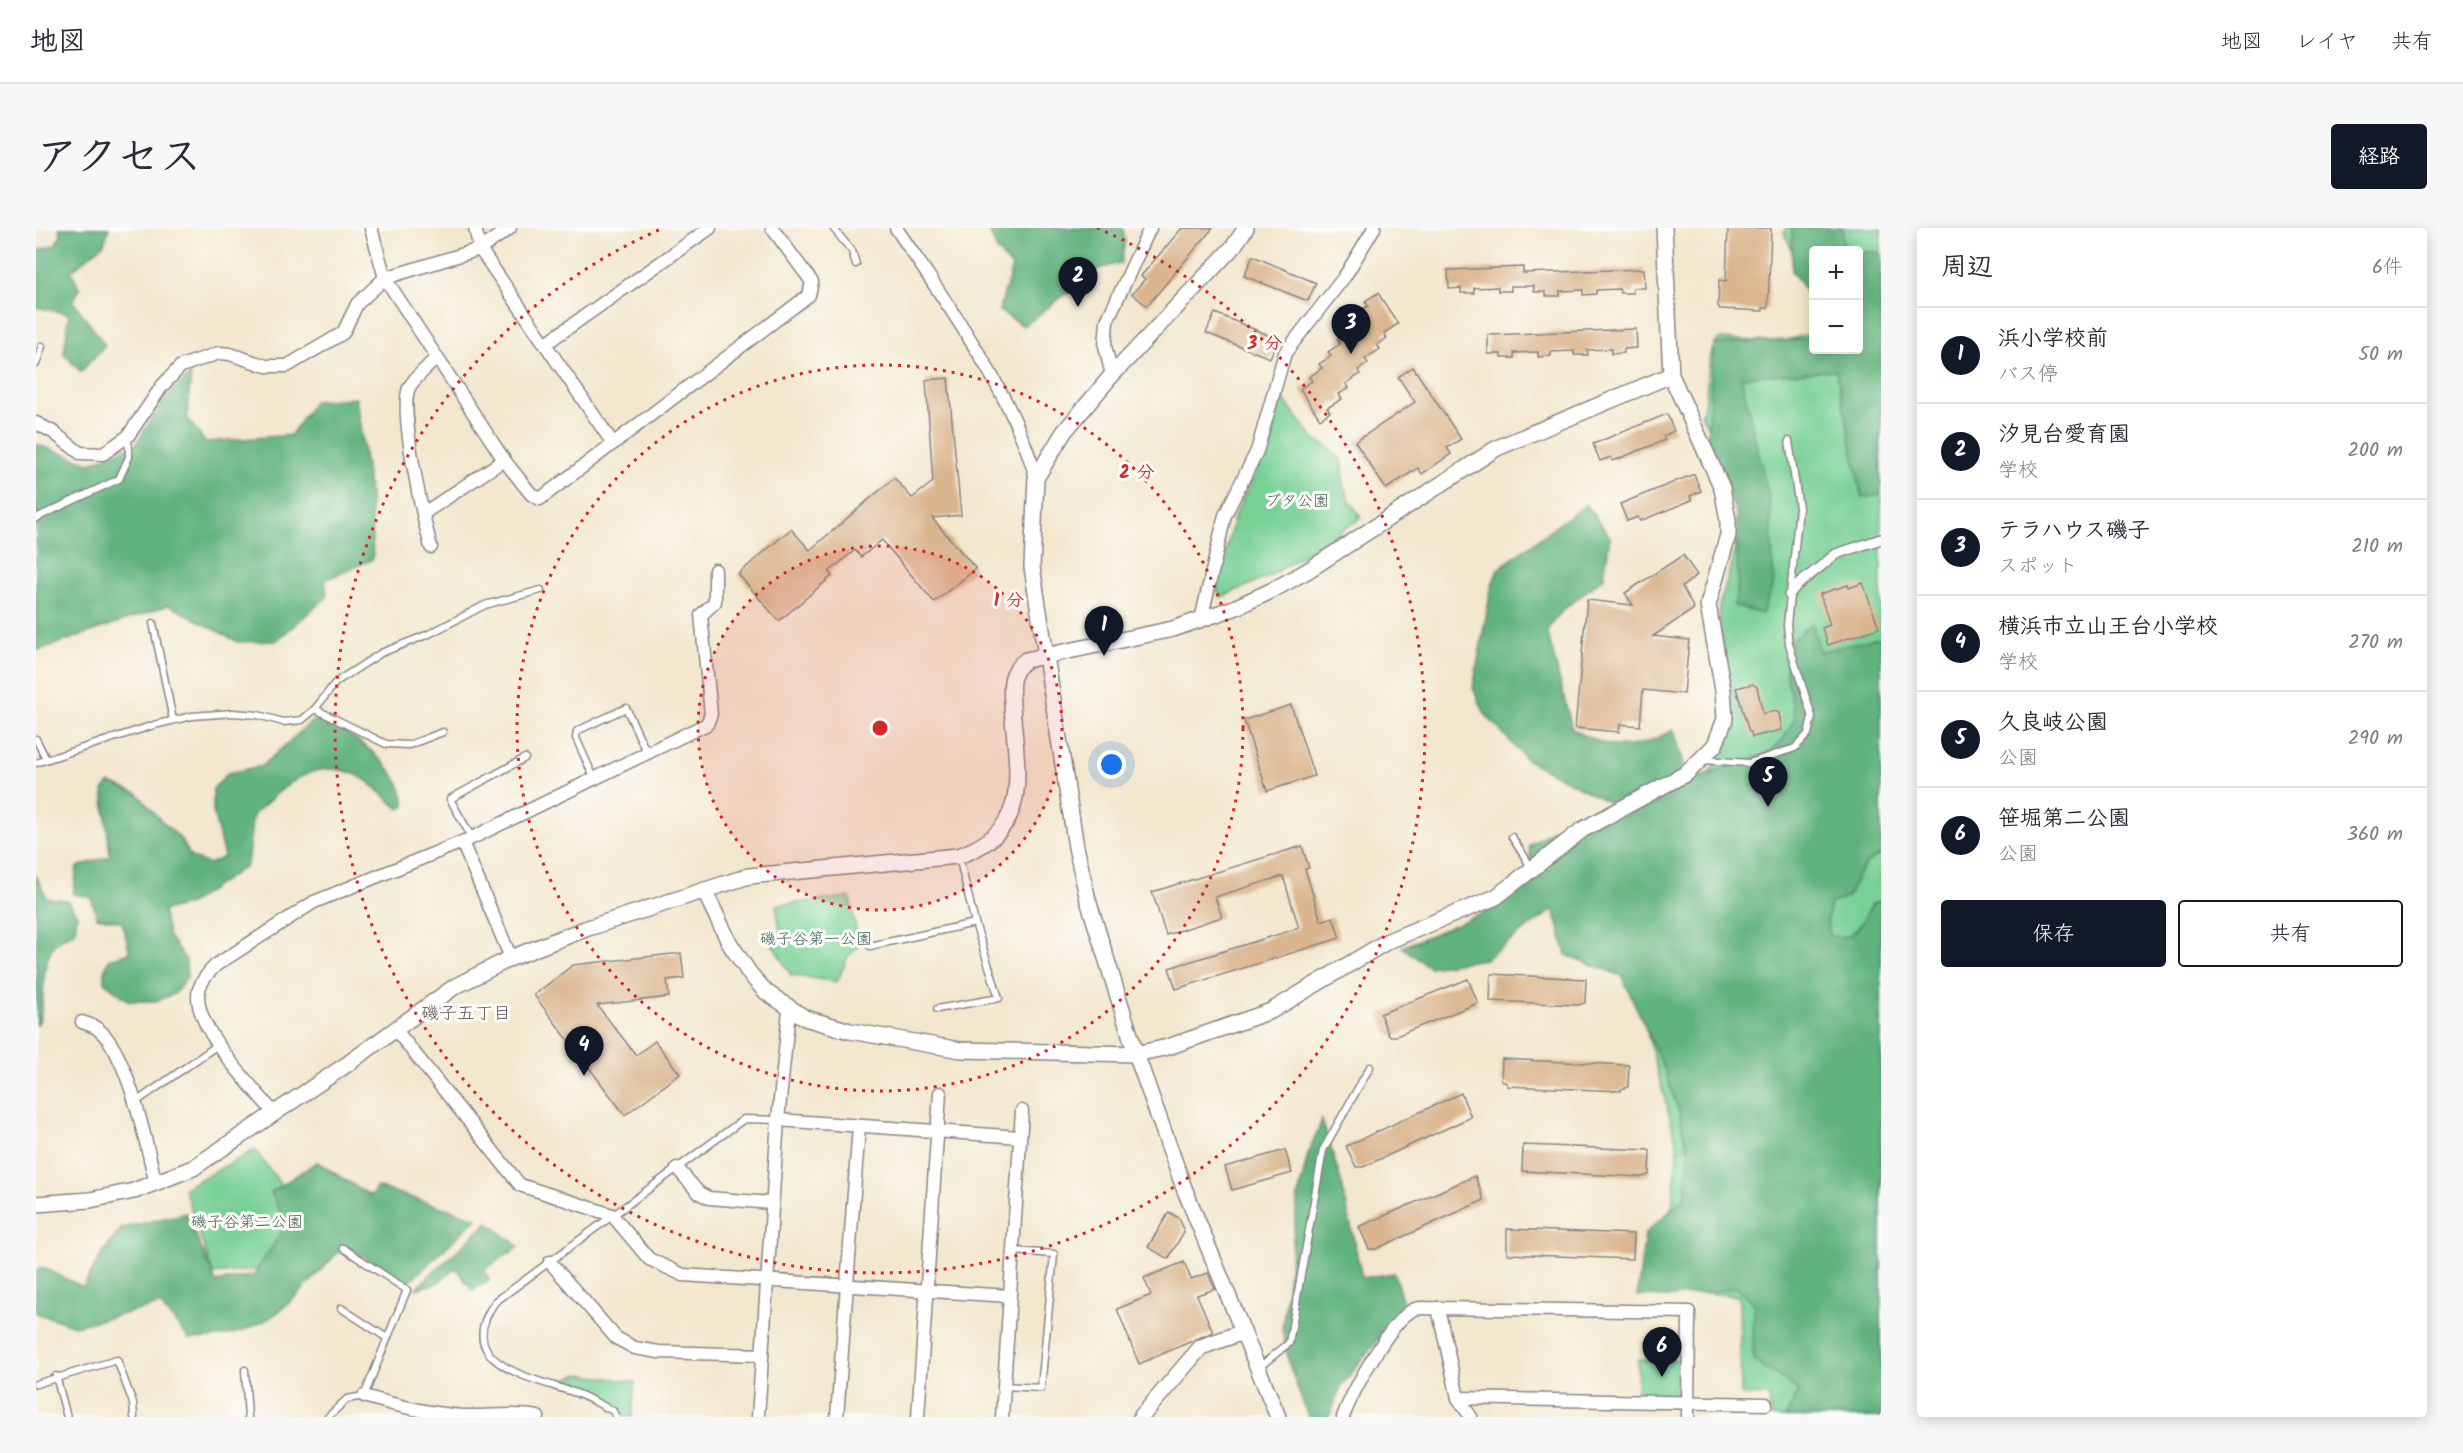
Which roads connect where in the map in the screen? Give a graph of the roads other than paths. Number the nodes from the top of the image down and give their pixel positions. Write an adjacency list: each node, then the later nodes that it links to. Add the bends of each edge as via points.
1 (371, 228): 14 (street)
2 (475, 228): 12 (street)
3 (510, 228): 12 (street)
4 (710, 228): 15 (street)
5 (772, 228): 24 (street, via 812,282 808,295)
6 (833, 228): 13 (lane, via 852,251)
7 (896, 228): 26 (street, via 987,370 1024,442)
8 (1150, 228): 19 (street, via 1107,321 1105,346)
9 (1246, 228): 19 (street, via 1233,247)
10 (1374, 228): 35 (street, via 1345,276 1285,353 1257,451 1225,515)
11 (1664, 228): 20 (street)
12 (480, 249): 14 (street); 15 (street)
13 (856, 264)
14 (385, 278): 17 (street); 22 (street, via 357,304 343,333 287,366 266,366 219,353 181,366 162,386)
15 (545, 344): 24 (street)
16 (42, 346): 18 (lane)
17 (436, 358): 25 (street); 27 (street, via 410,385 407,394 414,466)
18 (36, 364)
19 (1112, 375): 26 (street, via 1064,432)
20 (1671, 375): 35 (street, via 1497,447 1307,571 1271,591); 45 (street, via 1722,488 1728,520 1728,535 1708,605 1725,719 1715,745)
21 (36, 423): 22 (street, via 87,455 103,454)
22 (128, 436): 28 (lane, via 129,457 119,479)
23 (1789, 441): 34 (lane, via 1798,508)
24 (612, 442): 25 (street, via 540,499 531,495)
25 (504, 459): 27 (street)
26 (1036, 478): 37 (street, via 1032,567)
27 (424, 513): 30 (street)
28 (36, 518)
29 (1879, 540): 31 (street); 34 (street, via 1836,554)
30 (431, 547)
31 (1881, 551)
32 (716, 570): 42 (street, via 715,602 701,615 711,714 700,729)
33 (541, 591): 38 (lane, via 485,605 381,653 336,682)
34 (1789, 596): 45 (lane, via 1789,644 1812,717 1808,735 1795,748 1749,763)
35 (1201, 620): 37 (street)
36 (153, 622): 39 (lane)
37 (1046, 656): 50 (street, via 1026,660 1012,675 1016,800 1011,815 992,841); 61 (street, via 1076,848 1088,900)
38 (315, 709): 39 (lane, via 302,720 283,722 233,713); 40 (lane, via 386,744 409,745)
39 (173, 720): 44 (lane)
40 (443, 732)
41 (36, 739): 44 (lane)
42 (647, 754): 47 (street); 47 (lane, via 626,708 577,731 576,738)
43 (525, 758): 49 (lane, via 450,799)
44 (46, 759): 46 (lane)
45 (1703, 760): 51 (street, via 1672,782 1582,830)
46 (36, 763)
47 (594, 778): 49 (street)
48 (1512, 837): 51 (lane)
49 (467, 840): 55 (street); 60 (street, via 314,902 216,965 206,975 198,996 206,1025)
50 (958, 856): 52 (street, via 749,876); 53 (lane)
51 (1533, 870): 61 (street, via 1496,897 1388,941 1271,1011 1168,1047)
52 (704, 890): 55 (street); 57 (street, via 730,944 750,974)
53 (975, 923): 54 (lane); 56 (lane, via 999,998)
54 (870, 946)
55 (511, 957): 59 (street, via 454,987)
56 (937, 1009)
57 (789, 1010): 61 (street, via 826,1026 961,1050); 67 (street)
58 (82, 1022): 64 (street, via 100,1030)
59 (395, 1029): 66 (street); 75 (street, via 520,1185)
60 (219, 1044): 64 (lane); 66 (street)
61 (1136, 1054): 85 (street, via 1184,1188)
62 (1370, 1067): 88 (lane, via 1323,1150 1289,1343)
63 (940, 1093): 69 (street)
64 (136, 1102): 72 (street)
65 (1022, 1111): 70 (street)
66 (274, 1113): 72 (street, via 193,1168)
67 (778, 1120): 68 (street); 71 (lane, via 744,1119); 73 (street)
68 (859, 1126): 69 (street); 80 (street)
69 (938, 1133): 70 (street); 81 (street)
70 (1020, 1137): 77 (street)
71 (677, 1168): 73 (street, via 699,1194 709,1198); 75 (lane)
72 (156, 1184): 74 (street, via 90,1200)
73 (772, 1203): 79 (street)
74 (36, 1204)
75 (612, 1215): 78 (lane); 79 (street, via 649,1259 683,1275)
76 (343, 1248): 86 (lane, via 407,1290)
77 (1012, 1251): 82 (street); 92 (lane, via 1054,1254 1041,1388)
78 (550, 1262): 87 (street, via 616,1338 635,1348); 102 (lane, via 495,1302 482,1329 483,1344 495,1362 513,1372 577,1394 613,1411)
79 (767, 1281): 80 (street); 87 (street)
80 (847, 1286): 81 (street); 104 (street)
81 (927, 1291): 82 (street); 105 (street)
82 (1009, 1296): 92 (street)
83 (341, 1308): 86 (lane)
84 (1438, 1308): 94 (street); 95 (street, via 1689,1312); 109 (street, via 1412,1310 1394,1327 1352,1392)
85 (1243, 1332): 88 (street); 107 (street, via 1201,1347)
86 (387, 1338): 93 (lane)
87 (762, 1355): 103 (street)
88 (1258, 1368): 108 (street)
89 (244, 1370): 99 (lane)
90 (56, 1376): 91 (lane); 97 (lane); 98 (lane, via 117,1360 133,1403)
91 (36, 1384)
92 (1004, 1386): 106 (street)
93 (364, 1396): 100 (lane, via 347,1399); 101 (street, via 420,1411)
94 (1458, 1398): 95 (street); 110 (street)
95 (1688, 1401): 96 (street); 111 (street)
96 (1766, 1404)
97 (67, 1417)
98 (134, 1417)
99 (248, 1417)
100 (328, 1417)
101 (538, 1417)
102 (616, 1417)
103 (758, 1417)
104 (837, 1417)
105 (918, 1417)
106 (1002, 1417)
107 (1141, 1417)
108 (1278, 1417)
109 (1343, 1417)
110 (1471, 1417)
111 (1688, 1417)

